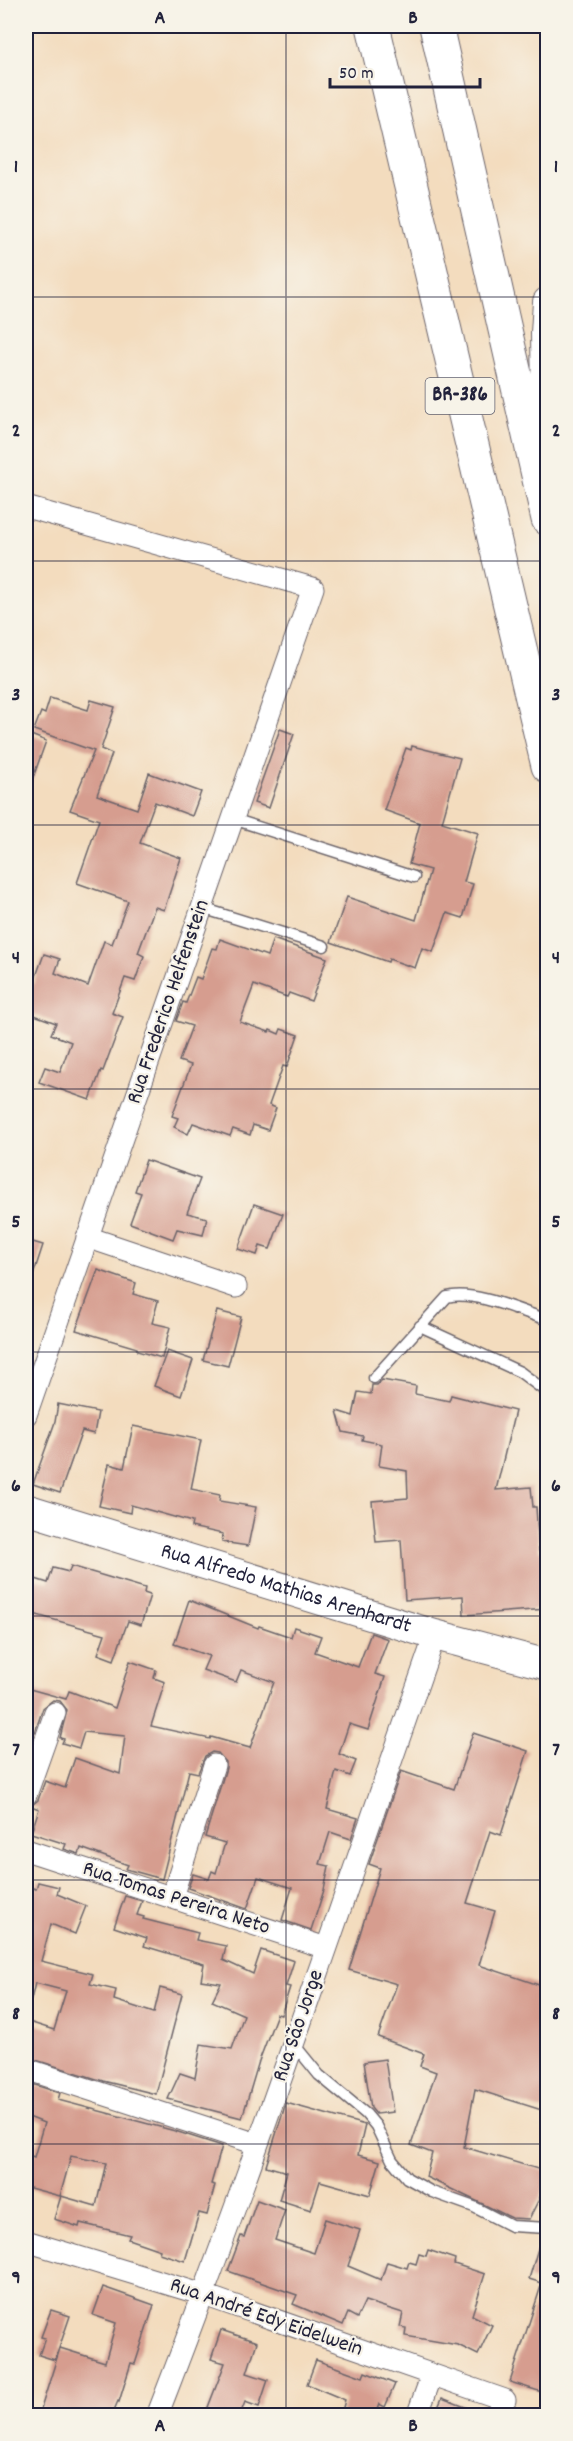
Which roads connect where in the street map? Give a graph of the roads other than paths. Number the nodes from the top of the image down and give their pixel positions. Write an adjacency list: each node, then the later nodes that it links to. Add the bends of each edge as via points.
1 (373, 26): 8 (highway, BR-386)
2 (436, 26): 5 (highway, BR-386)
3 (548, 302): 4 (main road)
4 (548, 395): 5 (main road)
5 (540, 486): 7 (highway, BR-386)
6 (26, 507): 9 (street, Rua Frederico Helfenstein, via 313,588)
7 (548, 519)
8 (548, 766)
9 (233, 819): 10 (lane); 11 (street, Rua Frederico Helfenstein)
10 (414, 877)
11 (202, 908): 12 (lane); 13 (street, Rua Frederico Helfenstein)
12 (324, 946)
13 (87, 1237): 14 (street); 19 (street, Rua Frederico Helfenstein)
14 (236, 1287)
15 (548, 1320): 16 (lane, via 457,1295 447,1297)
16 (420, 1326): 17 (lane); 18 (lane, via 520,1372)
17 (374, 1378)
18 (548, 1393)
19 (26, 1415)
20 (26, 1509): 21 (main road, Rua Alfredo Mathias Arenhardt)
21 (435, 1635): 22 (main road, Rua Alfredo Mathias Arenhardt); 28 (street, Rua São Jorge)
22 (548, 1665)
23 (55, 1713): 25 (street)
24 (214, 1765): 27 (street)
25 (26, 1795)
26 (26, 1850): 27 (street, Rua Tomas Pereira Neto)
27 (172, 1897): 28 (street, Rua Tomas Pereira Neto)
28 (326, 1948): 29 (street, Rua São Jorge)
29 (293, 2043): 31 (street, Rua São Jorge); 32 (lane, via 319,2075 366,2114 407,2178 511,2226)
30 (26, 2069): 31 (street)
31 (257, 2144): 34 (street, Rua São Jorge)
32 (548, 2228)
33 (26, 2241): 34 (street, Rua André Edy Eidelwein)
34 (204, 2295): 35 (street, Rua André Edy Eidelwein); 37 (street, Rua São Jorge)
35 (432, 2375): 36 (street, Rua André Edy Eidelwein); 38 (street)
36 (505, 2400)
37 (157, 2415)
38 (417, 2415)

